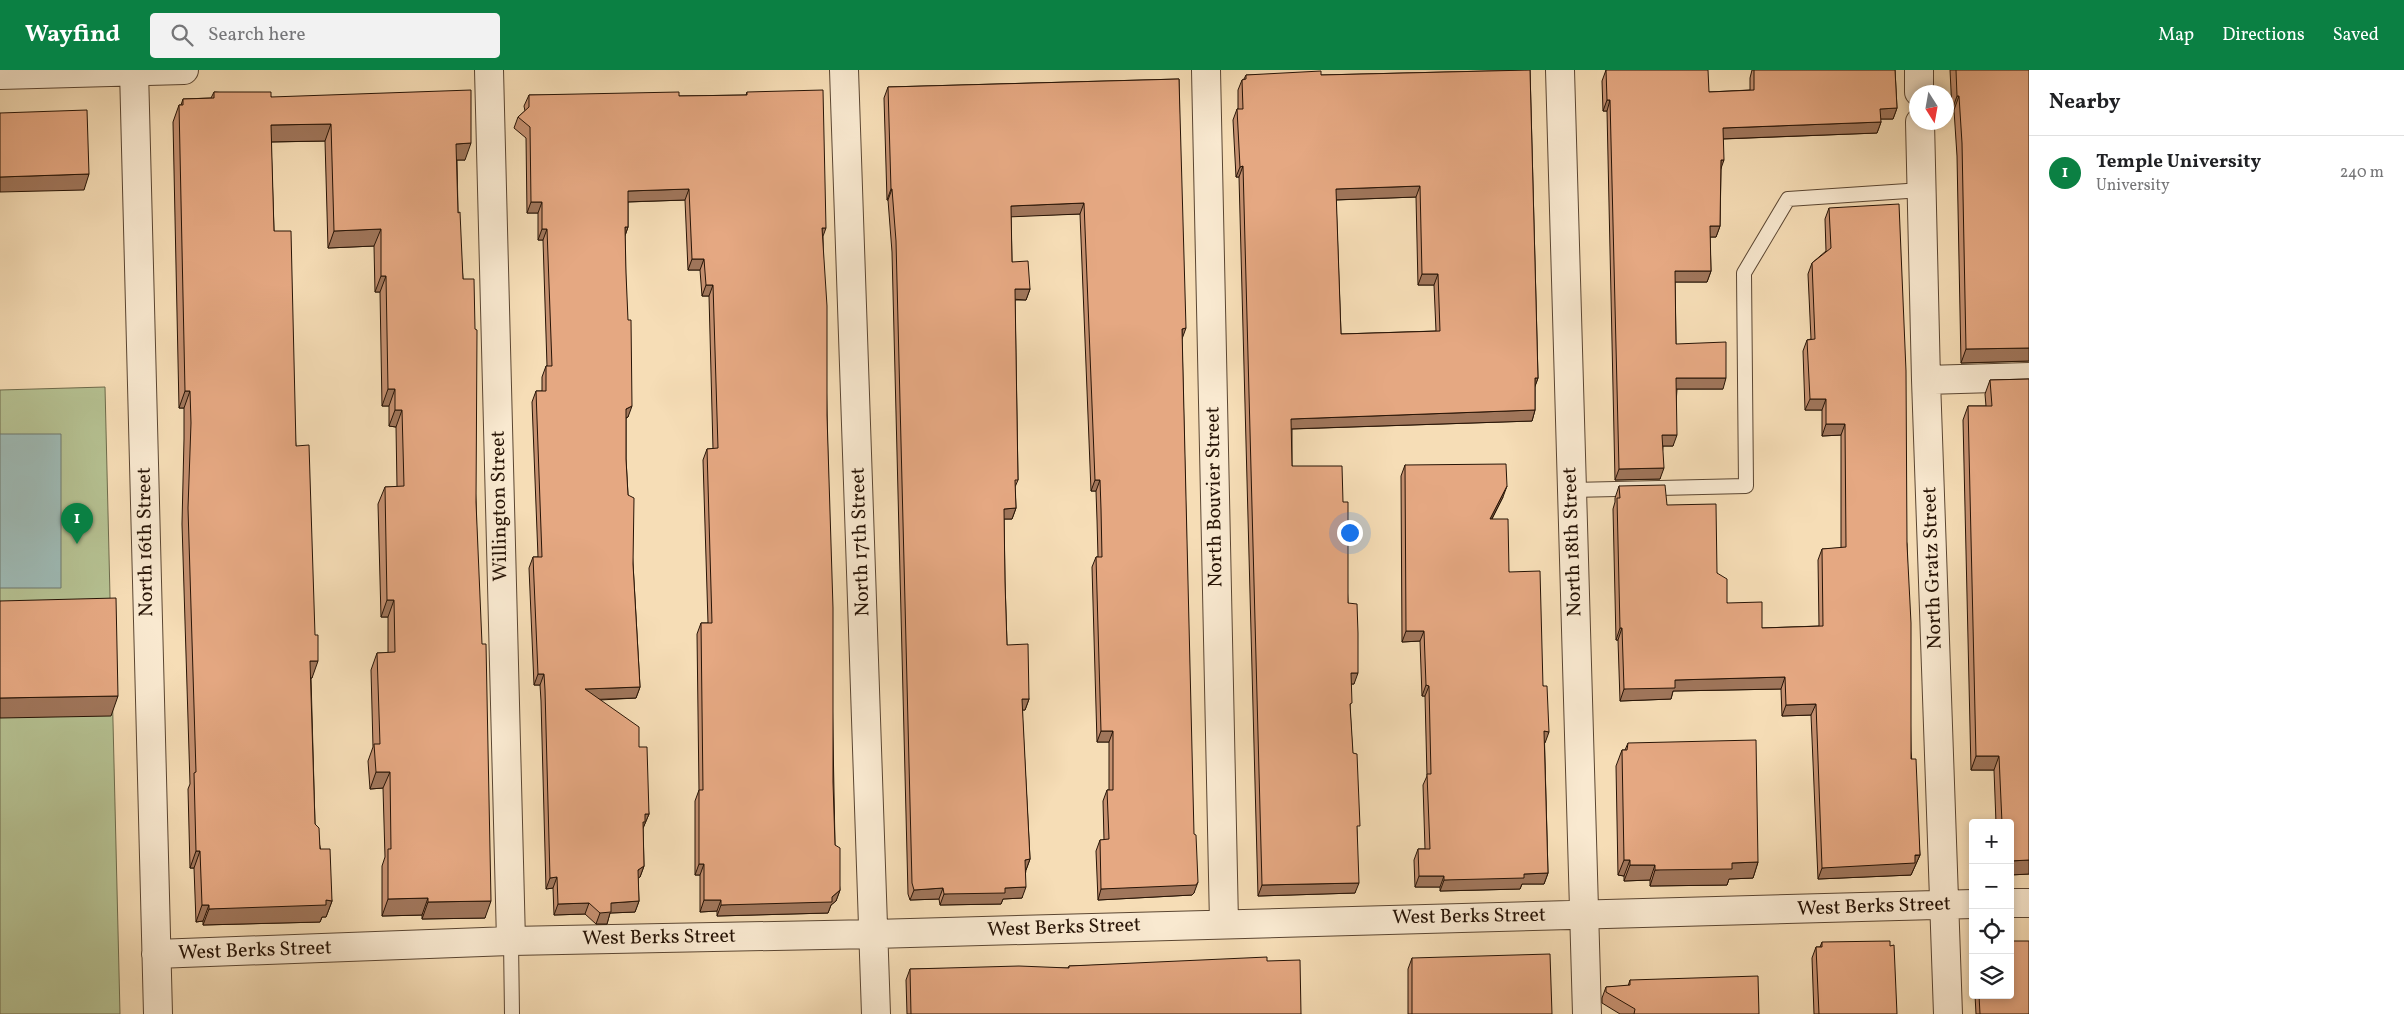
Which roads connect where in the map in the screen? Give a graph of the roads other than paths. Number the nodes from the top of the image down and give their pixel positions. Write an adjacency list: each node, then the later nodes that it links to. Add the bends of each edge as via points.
1 (184, 70): 7 (street)
2 (489, 70): 22 (street, Willington Street)
3 (844, 70): 21 (street, North 17th Street)
4 (1206, 70): 20 (street, North Bouvier Street)
5 (1560, 70): 14 (street, North 18th Street)
6 (1919, 70): 9 (street)
7 (134, 71): 8 (street); 23 (street, North 16th Street)
8 (0, 75)
9 (1919, 85)
10 (1920, 130): 11 (street, North Gratz Street)
11 (1922, 190): 13 (street, North Gratz Street); 14 (lane, via 1788,199 1744,273 1746,486)
12 (2029, 377): 13 (street)
13 (1926, 380): 16 (street, North Gratz Street)
14 (1572, 490): 19 (street, North 18th Street)
15 (2029, 903): 18 (street)
16 (1946, 904): 17 (street, West Berks Street); 19 (street, West Berks Street); 28 (street, North Gratz Street)
17 (1969, 904)
18 (2014, 904)
19 (1584, 915): 20 (street, West Berks Street); 27 (street, North 18th Street)
20 (1224, 923): 21 (street, West Berks Street)
21 (874, 934): 22 (street, West Berks Street); 26 (street, North 17th Street)
22 (511, 941): 23 (street, West Berks Street); 25 (lane)
23 (156, 954): 24 (street, North 16th Street)
24 (158, 1014)
25 (512, 1014)
26 (876, 1014)
27 (1587, 1014)
28 (1948, 1014)

